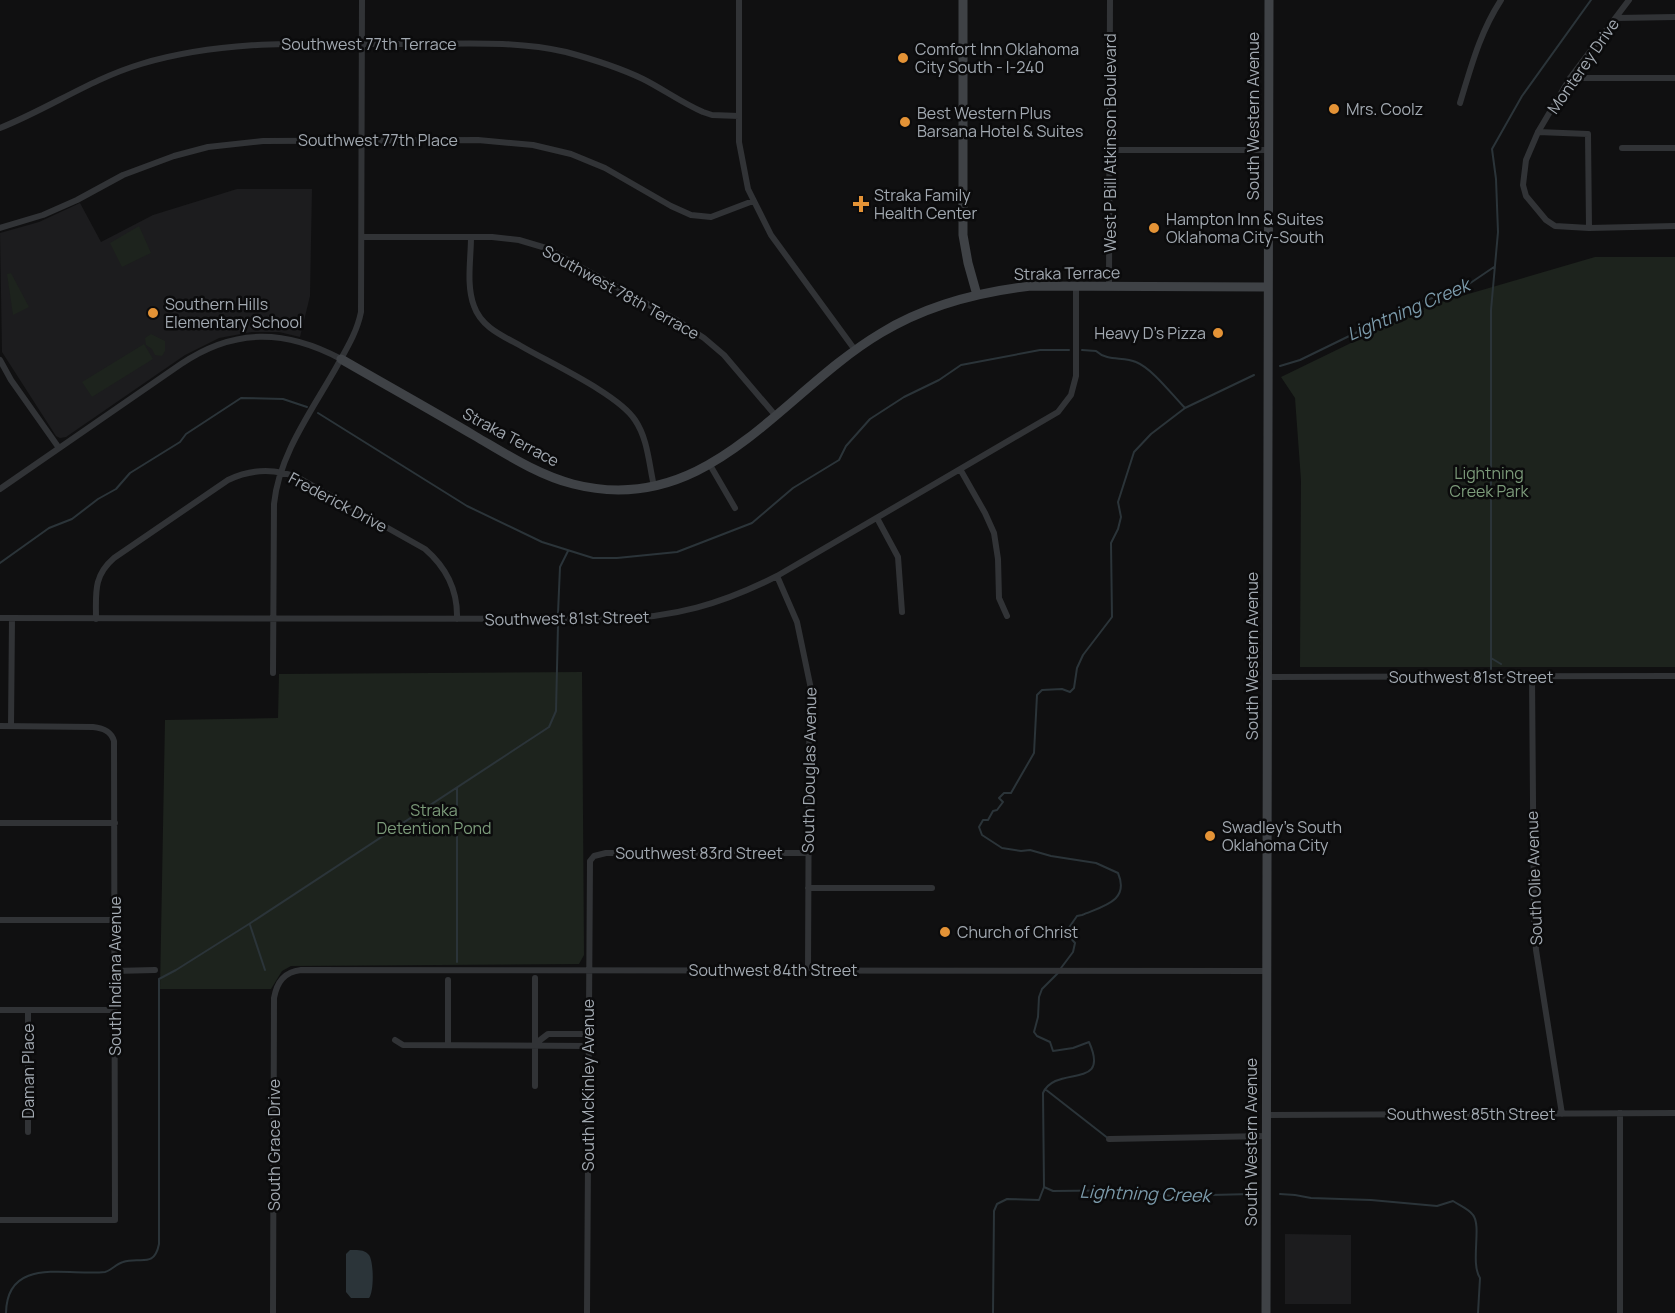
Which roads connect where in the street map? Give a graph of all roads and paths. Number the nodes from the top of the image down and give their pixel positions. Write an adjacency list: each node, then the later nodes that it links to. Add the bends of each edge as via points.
1 (362, 0): 10 (street)
2 (739, 0): 14 (street)
3 (963, 0): 31 (street, via 963,235)
4 (1110, 0): 20 (street, West P Bill Atkinson Boulevard)
5 (1269, 0): 21 (street, South Western Avenue)
6 (1501, 0): 13 (street, via 1478,43)
7 (1629, 0): 9 (street, Monterey Drive)
8 (1675, 17): 9 (street)
9 (1617, 18): 11 (street, Monterey Drive)
10 (362, 44): 14 (street, Southwest 77th Terrace, via 490,44 551,49 625,71 703,112); 15 (street, Southwest 77th Terrace, via 248,44 170,56 99,80); 17 (street)
11 (1570, 78): 12 (street); 16 (street, Monterey Drive)
12 (1675, 78)
13 (1460, 103)
14 (739, 116): 22 (street, via 742,164)
15 (0, 128)
16 (1538, 132): 25 (street, Monterey Drive, via 1526,160 1526,196 1555,226); 25 (street, via 1588,134)
17 (362, 140): 22 (street, Southwest 77th Place, via 497,141 543,147 605,168 697,216 717,215); 24 (street, Southwest 77th Place, via 263,141 208,147 139,168 61,207); 26 (street)
18 (1622, 148): 19 (street)
19 (1675, 148)
20 (1110, 150): 21 (street); 29 (street, West P Bill Atkinson Boulevard)
21 (1268, 150): 30 (street, South Western Avenue)
22 (753, 201): 32 (street, via 771,235)
23 (1675, 226): 25 (street)
24 (0, 228)
25 (1589, 228)
26 (362, 237): 27 (street, Southwest 78th Terrace); 33 (street, via 361,312)
27 (471, 237): 35 (street, Southwest 78th Terrace, via 505,238 546,248 678,321 724,355); 40 (street, via 471,293 480,317 496,332 629,412 643,436)
28 (1076, 286): 29 (street, Straka Terrace); 31 (street, Straka Terrace, via 1031,286); 38 (street, Southwest 81st Street, via 1076,376 1067,402 1050,417)
29 (1109, 286): 30 (street, Straka Terrace)
30 (1267, 287): 54 (street, South Western Avenue)
31 (977, 295): 32 (street, Straka Terrace, via 918,314)
32 (855, 350): 35 (street, Straka Terrace)
33 (341, 359): 36 (street, Straka Terrace, via 307,343 278,337 255,336 219,343 181,363); 39 (street); 40 (street, Straka Terrace, via 551,477 609,490)
34 (0, 360): 36 (street)
35 (776, 416): 37 (street, Straka Terrace)
36 (59, 448): 41 (street, Straka Terrace)
37 (710, 465): 40 (street, Straka Terrace, via 682,479); 42 (street)
38 (960, 469): 43 (street, Southwest 81st Street); 46 (street, via 994,533 999,598)
39 (281, 472): 49 (street, Frederick Drive, via 253,471 228,480 114,558 100,574); 50 (street, via 274,504); 51 (street, Frederick Drive, via 308,482 425,549 444,568 452,584)
40 (654, 486)
41 (0, 489)
42 (735, 508)
43 (877, 518): 44 (street, Southwest 81st Street); 45 (street, via 898,557)
44 (777, 576): 51 (street, Southwest 81st Street, via 716,603 664,616); 60 (street, South Douglas Avenue, via 797,622 811,682)
45 (902, 612)
46 (1007, 616)
47 (0, 618): 48 (street, Southwest 81st Street)
48 (12, 618): 49 (street, Southwest 81st Street); 57 (street)
49 (96, 619): 50 (street, Southwest 81st Street)
50 (273, 619): 51 (street, Southwest 81st Street); 52 (street)
51 (457, 619)
52 (273, 673)
53 (1675, 676): 55 (street, Southwest 81st Street)
54 (1267, 677): 55 (street, Southwest 81st Street); 70 (street, South Western Avenue)
55 (1532, 677): 85 (street, South Olie Avenue, via 1533,916)
56 (0, 726): 57 (street)
57 (11, 726): 59 (street, South Indiana Avenue, via 86,726 110,733 115,751)
58 (0, 823): 59 (street)
59 (115, 823): 65 (street, South Indiana Avenue)
60 (808, 853): 61 (street, Southwest 83rd Street, via 606,852); 62 (street, South Douglas Avenue)
61 (592, 858): 66 (street, South McKinley Avenue)
62 (808, 888): 63 (street); 68 (street, South Douglas Avenue)
63 (932, 888)
64 (0, 920): 65 (street)
65 (114, 920): 69 (street, South Indiana Avenue)
66 (588, 969): 68 (street, Southwest 84th Street); 71 (street, Southwest 84th Street, via 301,970); 77 (street, South McKinley Avenue)
67 (155, 970): 69 (street)
68 (808, 970): 70 (street, Southwest 84th Street)
69 (114, 971): 76 (street, South Indiana Avenue)
70 (1266, 971): 86 (street, South Western Avenue)
71 (282, 978): 91 (street, South Grace Drive, via 274,998)
72 (535, 978): 80 (street)
73 (448, 980): 79 (street)
74 (0, 1010): 75 (street)
75 (28, 1010): 76 (street); 87 (street, Daman Place)
76 (114, 1010): 90 (street, South Indiana Avenue, via 115,1220)
77 (588, 1034): 80 (street, via 548,1034); 81 (street, South McKinley Avenue)
78 (394, 1040): 79 (street, via 403,1045)
79 (448, 1045): 80 (street)
80 (535, 1045): 81 (street); 82 (street)
81 (589, 1046): 92 (street, South McKinley Avenue)
82 (535, 1086)
83 (1620, 1113): 84 (street, Southwest 85th Street); 85 (street, Southwest 85th Street); 94 (street)
84 (1675, 1113)
85 (1562, 1114): 86 (street, Southwest 85th Street)
86 (1266, 1115): 88 (street, South Western Avenue)
87 (28, 1132)
88 (1266, 1136): 89 (street); 93 (street, South Western Avenue)
89 (1109, 1139)
90 (0, 1220)
91 (273, 1313)
92 (587, 1313)
93 (1266, 1313)
94 (1620, 1313)

